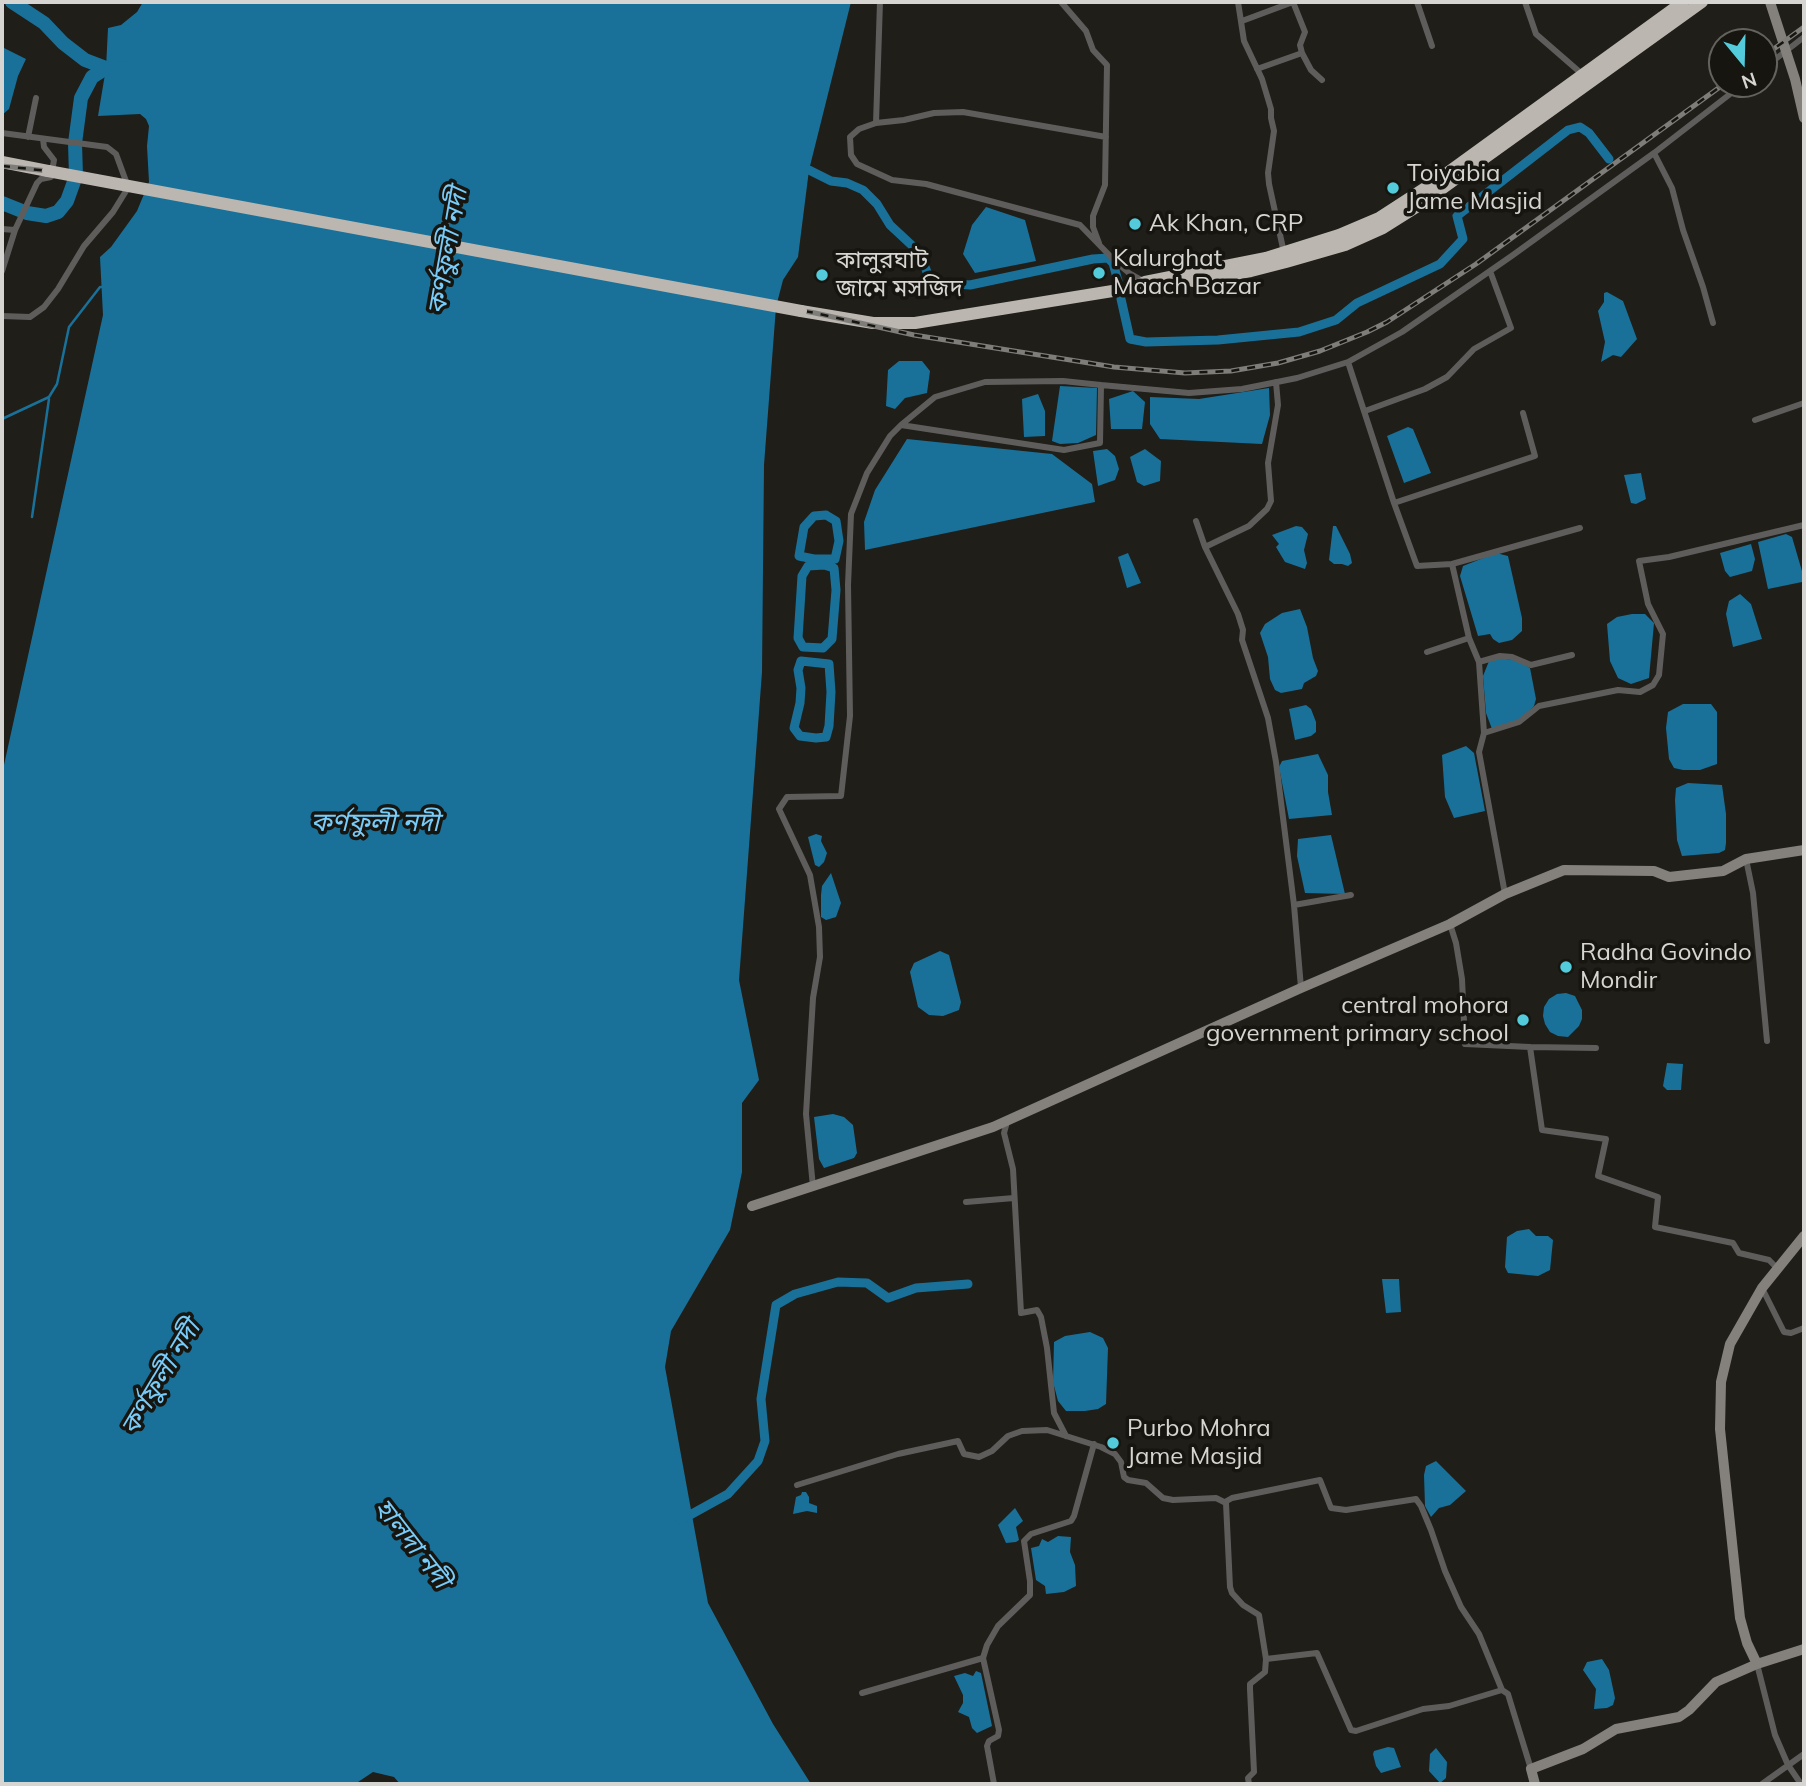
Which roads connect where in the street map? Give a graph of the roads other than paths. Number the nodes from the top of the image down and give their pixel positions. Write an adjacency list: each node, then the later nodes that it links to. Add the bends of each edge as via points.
1 (880, 2): 22 (street)
2 (1061, 2): 25 (street, via 1107,65)
3 (1238, 2): 10 (street)
4 (1293, 2): 10 (street); 14 (street, via 1305,32)
5 (1417, 2): 12 (street)
6 (1525, 2): 17 (street, via 1536,34)
7 (1683, 2): 17 (highway)
8 (1702, 2): 17 (highway)
9 (1770, 2): 13 (main road)
10 (1242, 21): 16 (street, via 1244,41)
11 (1804, 37): 13 (street)
12 (1433, 46)
13 (1786, 51): 15 (street); 21 (main road)
14 (1302, 53): 16 (street); 18 (street)
15 (1778, 57)
16 (1257, 69): 32 (street, via 1271,109 1274,131 1268,173)
17 (1587, 79): 32 (highway, via 1378,218)
18 (1322, 80)
19 (36, 98): 24 (street)
20 (1725, 98): 27 (street)
21 (1804, 118)
22 (876, 123): 25 (street, via 963,112); 31 (street, via 850,137 851,155 857,164 892,180 939,187 1080,225)
23 (2, 133): 24 (street)
24 (28, 137): 26 (street)
25 (1105, 137): 31 (street, via 1105,185 1093,216)
26 (43, 139): 30 (street, via 54,170 51,177 37,183); 36 (street, via 107,146 116,154 126,191 44,307 30,317)
27 (1654, 152): 34 (street); 37 (street, via 1672,188)
28 (2, 162): 35 (highway, bridge, via 873,323 915,323)
29 (2, 229): 30 (street)
30 (15, 230): 33 (street)
31 (1099, 245): 35 (street)
32 (1284, 257): 35 (highway)
33 (2, 271)
34 (1490, 271): 38 (street, via 1402,332); 42 (street, via 1511,328 1474,349 1447,377)
35 (1145, 285)
36 (2, 316)
37 (1713, 323)
38 (1348, 362): 39 (street); 42 (street)
39 (1276, 382): 40 (street, via 1189,393); 50 (street, via 1278,405 1268,463 1271,501 1249,526)
40 (1101, 385): 45 (street, via 985,382 935,397); 45 (street, via 1100,443 1064,450)
41 (1804, 403): 44 (street)
42 (1365, 411): 46 (street)
43 (1523, 414): 46 (street, via 1535,456)
44 (1755, 420)
45 (901, 425): 68 (street, via 867,473 851,514 850,716 841,796 787,797 779,809 810,875 819,927 806,1114)
46 (1394, 503): 51 (street, via 1417,566)
47 (1196, 521): 50 (street)
48 (1804, 524): 56 (street, via 1639,561 1648,604 1662,634 1659,675 1653,685 1640,692 1618,690 1539,706 1519,722)
49 (1580, 528): 51 (street)
50 (1205, 547): 61 (street, via 1238,614 1264,703)
51 (1452, 564): 52 (street)
52 (1469, 638): 53 (street); 55 (street)
53 (1427, 652)
54 (1572, 655): 55 (street, via 1531,665 1500,656)
55 (1479, 662): 56 (street)
56 (1484, 733): 59 (street, via 1479,752)
57 (1804, 849): 58 (main road)
58 (1746, 859): 59 (main road, via 1723,871 1669,877 1654,871 1564,870); 64 (street, via 1754,893)
59 (1505, 894): 62 (main road)
60 (1352, 895): 61 (street)
61 (1294, 905): 63 (street)
62 (1450, 924): 63 (main road); 65 (street, via 1462,979 1465,1044)
63 (1301, 988): 67 (main road)
64 (1767, 1041)
65 (1530, 1047): 66 (street); 73 (street, via 1542,1130 1606,1139 1598,1176 1658,1197 1655,1227 1733,1243 1740,1254 1769,1260)
66 (1595, 1048)
67 (1007, 1120): 68 (main road); 69 (street, via 1004,1133 1011,1155)
68 (813, 1187): 71 (main road)
69 (1014, 1198): 70 (street); 76 (street, via 1021,1313 1037,1310 1041,1317 1054,1413)
70 (966, 1202)
71 (752, 1206)
72 (1804, 1236): 73 (main road)
73 (1778, 1269): 74 (main road)
74 (1762, 1288): 75 (street, via 1784,1332); 83 (main road, via 1730,1344 1721,1382 1720,1429 1740,1618)
75 (1804, 1328)
76 (1066, 1436): 77 (street); 78 (street, via 1047,1430 1022,1431 979,1457 964,1454 958,1441)
77 (1094, 1444): 79 (street, via 1115,1454 1124,1477 1146,1483 1163,1498); 81 (street, via 1071,1521 1031,1534 1024,1541 1030,1595 998,1626)
78 (797, 1485)
79 (1225, 1502): 82 (street, via 1230,1587 1236,1599 1259,1615); 84 (street, via 1320,1480 1331,1508 1346,1510 1416,1499)
80 (1804, 1650): 83 (main road)
81 (983, 1658): 85 (street); 89 (street, via 999,1730 987,1746)
82 (1266, 1659): 84 (street, via 1317,1653 1348,1727 1356,1731); 90 (street, via 1265,1672 1250,1689 1254,1772)
83 (1757, 1664): 87 (street, via 1774,1735); 88 (main road, via 1716,1682 1679,1717 1616,1729 1583,1749)
84 (1502, 1690): 88 (street, via 1508,1694)
85 (862, 1693)
86 (1804, 1754): 87 (street)
87 (1788, 1765): 92 (street); 93 (street)
88 (1531, 1769): 91 (main road)
89 (995, 1784)
90 (1249, 1784)
91 (1535, 1784)
92 (1762, 1784)
93 (1801, 1784)

